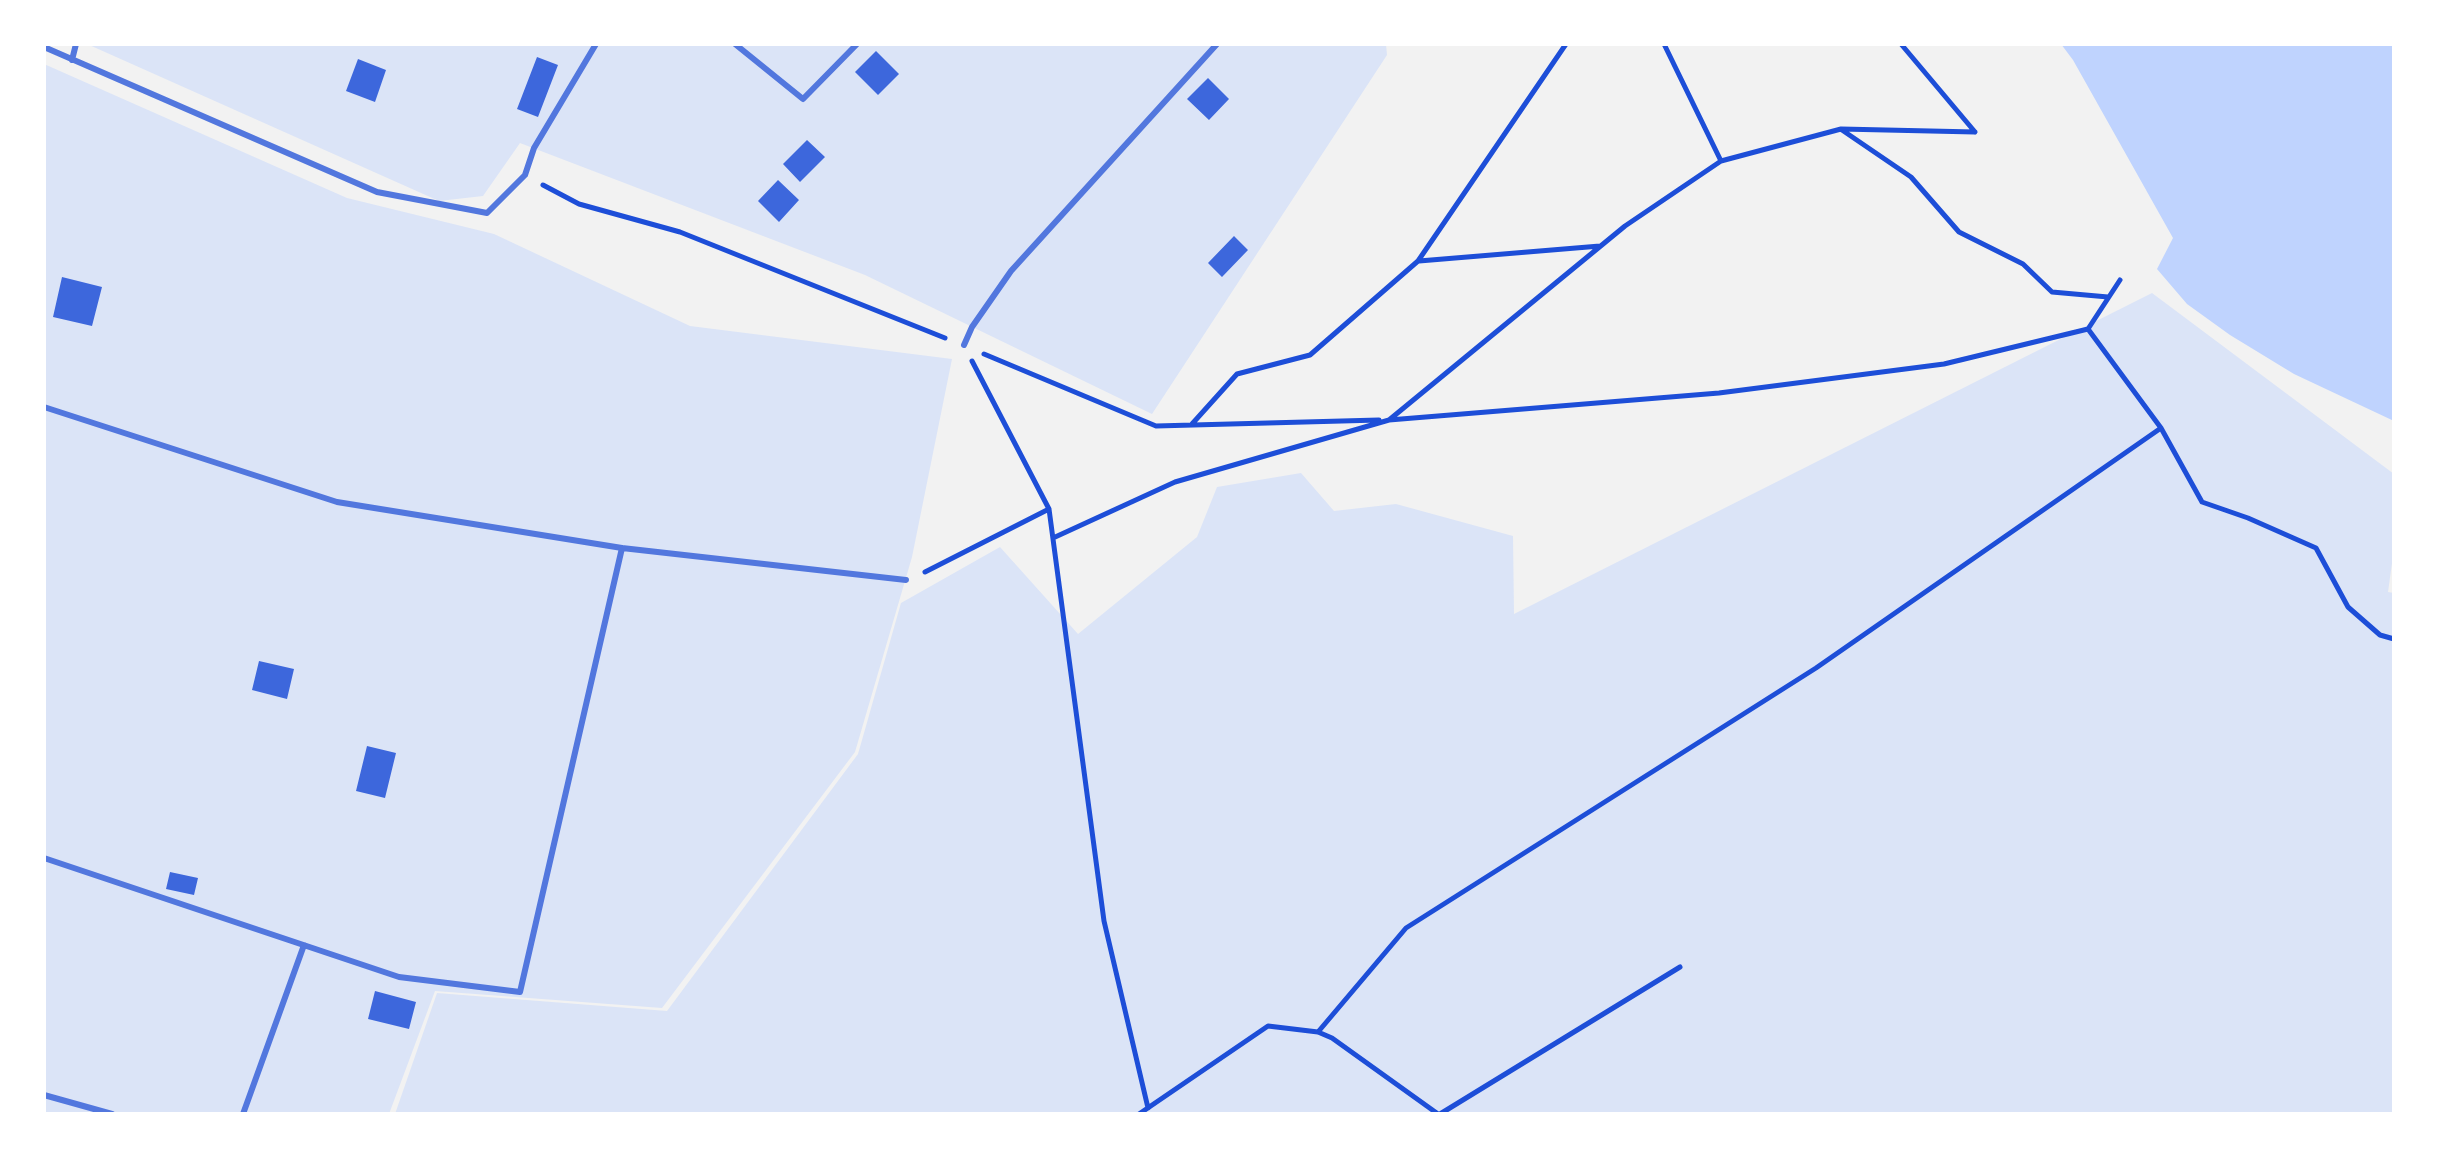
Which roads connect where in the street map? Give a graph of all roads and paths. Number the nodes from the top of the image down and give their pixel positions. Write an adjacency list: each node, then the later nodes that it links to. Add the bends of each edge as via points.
1 (76, 44): 10 (lane)
2 (596, 44): 13 (lane, via 534,148)
3 (735, 44): 4 (lane, via 803,99)
4 (857, 44)
5 (1217, 44): 19 (lane, via 1011,271)
6 (1566, 44): 15 (path)
7 (1664, 44): 12 (path)
8 (1901, 44): 11 (path, via 1975,132)
9 (44, 47): 10 (lane)
10 (72, 60): 13 (lane, via 377,192 487,213)
11 (1841, 129): 12 (path); 17 (path, via 1911,177 1959,232 2023,264 2052,292)
12 (1721, 161): 14 (path)
13 (525, 175): 19 (path, via 579,204 680,232)
14 (1600, 246): 15 (path); 21 (path)
15 (1418, 261): 22 (path, via 1310,355 1237,374)
16 (2120, 280): 17 (path)
17 (2108, 297): 18 (path)
18 (2088, 329): 21 (path, via 1929,366 1719,393); 23 (path)
19 (964, 345): 22 (path, via 1156,426); 24 (path)
20 (44, 407): 26 (lane, via 337,502)
21 (1389, 420): 22 (path); 25 (path, via 1175,482)
22 (1192, 425)
23 (2161, 428): 28 (path, via 2202,502 2316,548 2348,607 2380,635); 32 (path, via 1816,668 1406,928)
24 (1049, 509): 25 (path); 27 (path)
25 (1053, 538): 34 (path, via 1104,921)
26 (622, 548): 27 (lane); 30 (lane, via 520,992 399,977)
27 (906, 580)
28 (2394, 639)
29 (44, 858): 30 (lane)
30 (304, 945): 36 (lane)
31 (1680, 967): 38 (path)
32 (1318, 1032): 34 (path, via 1268,1026); 38 (path)
33 (44, 1095): 35 (lane)
34 (1148, 1108): 37 (path)
35 (112, 1114)
36 (243, 1114)
37 (1139, 1114)
38 (1439, 1114)

